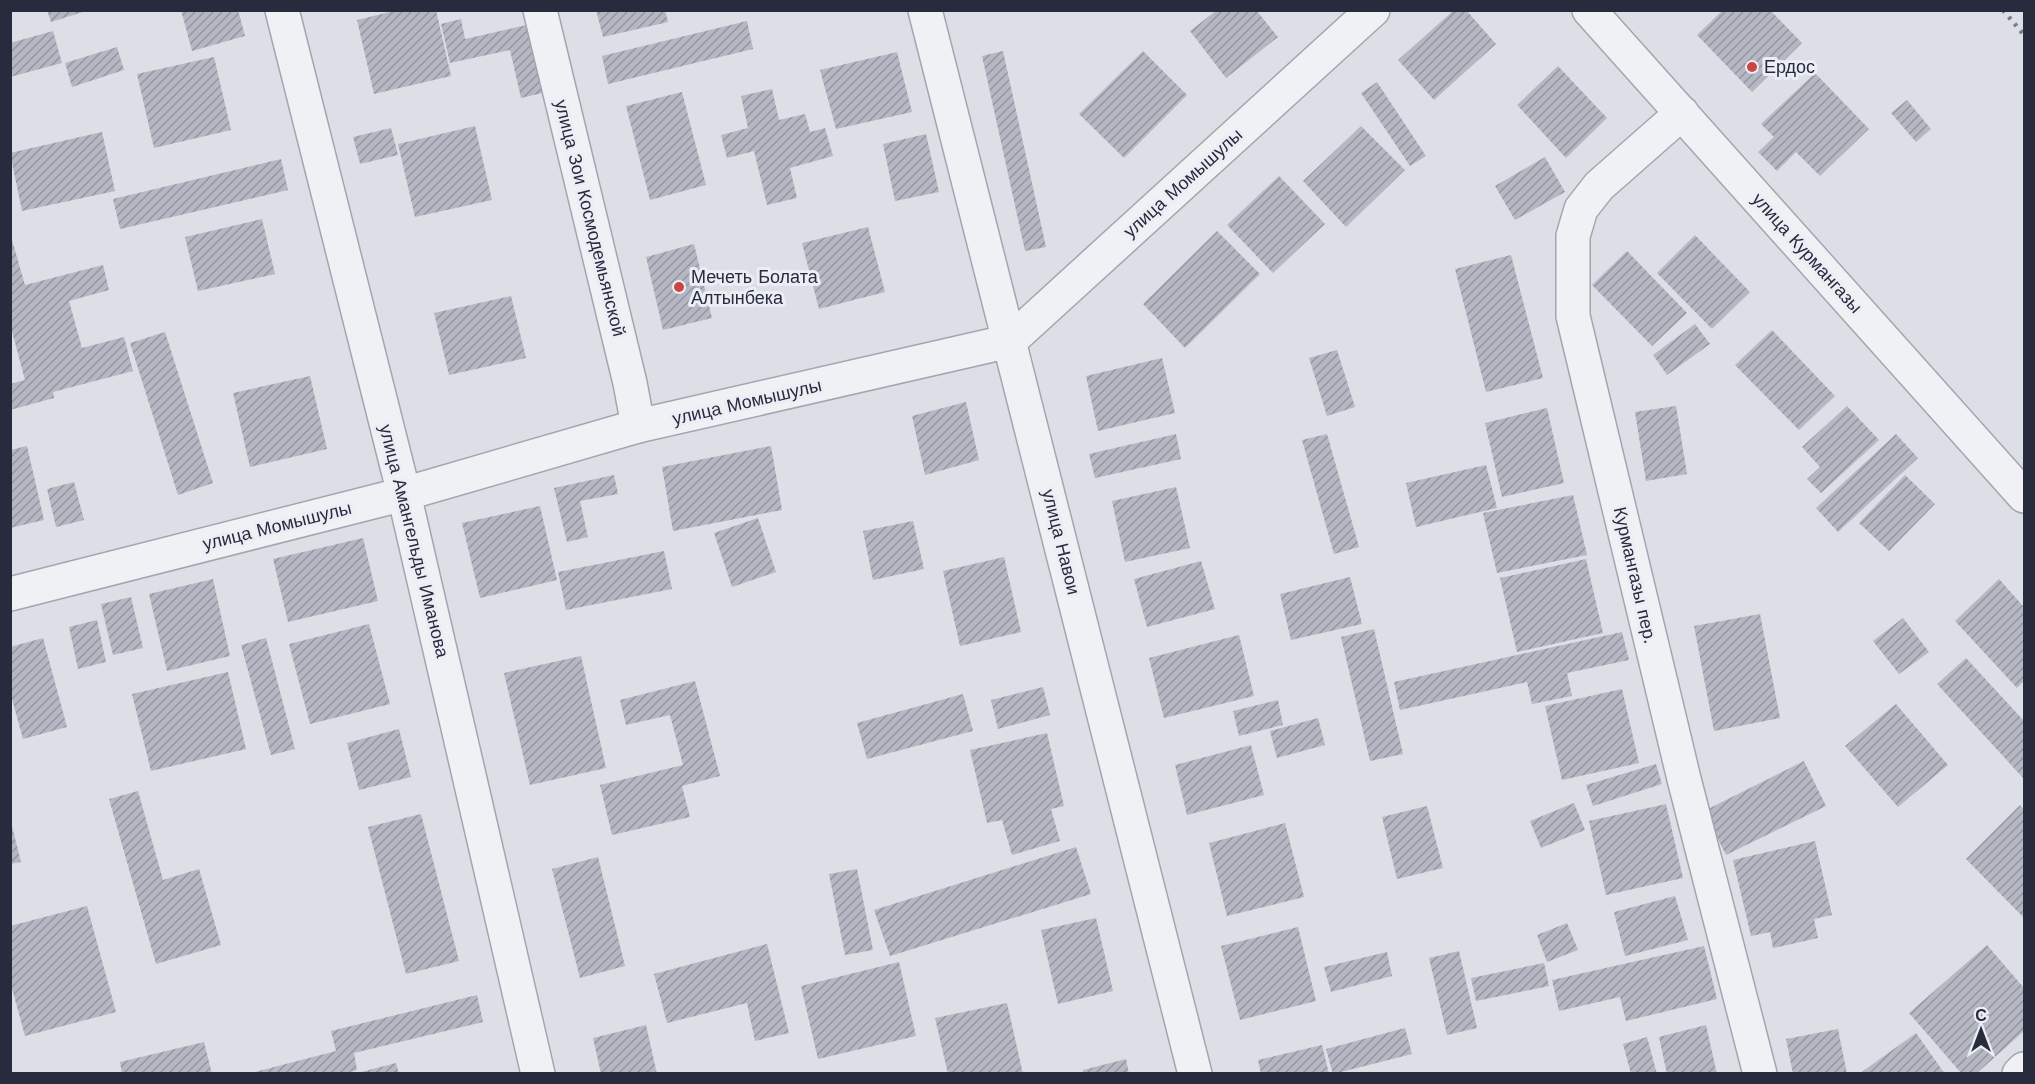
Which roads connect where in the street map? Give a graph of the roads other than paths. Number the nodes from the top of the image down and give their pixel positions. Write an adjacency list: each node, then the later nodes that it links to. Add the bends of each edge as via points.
1 (282, 10): 9 (street, улица Амангельды Иманова)
2 (540, 10): 8 (street, улица Зои Космодемьянской)
3 (925, 10): 7 (street, улица Навои)
4 (1373, 10): 7 (street, улица Момышулы)
5 (1589, 10): 6 (street, улица Курмангазы)
6 (1682, 113): 10 (street, улица Курмангазы); 15 (street, Курмангазы пер., via 1599,186 1581,209 1573,236 1573,316 1684,779)
7 (1010, 341): 8 (street, улица Момышулы); 14 (street, улица Навои)
8 (638, 426): 9 (street, улица Момышулы)
9 (404, 494): 11 (street, улица Момышулы); 13 (street, улица Амангельды Иманова)
10 (2025, 496)
11 (10, 594)
12 (2025, 1069): 16 (street)
13 (538, 1074)
14 (1195, 1074)
15 (1760, 1074)
16 (2019, 1074)

